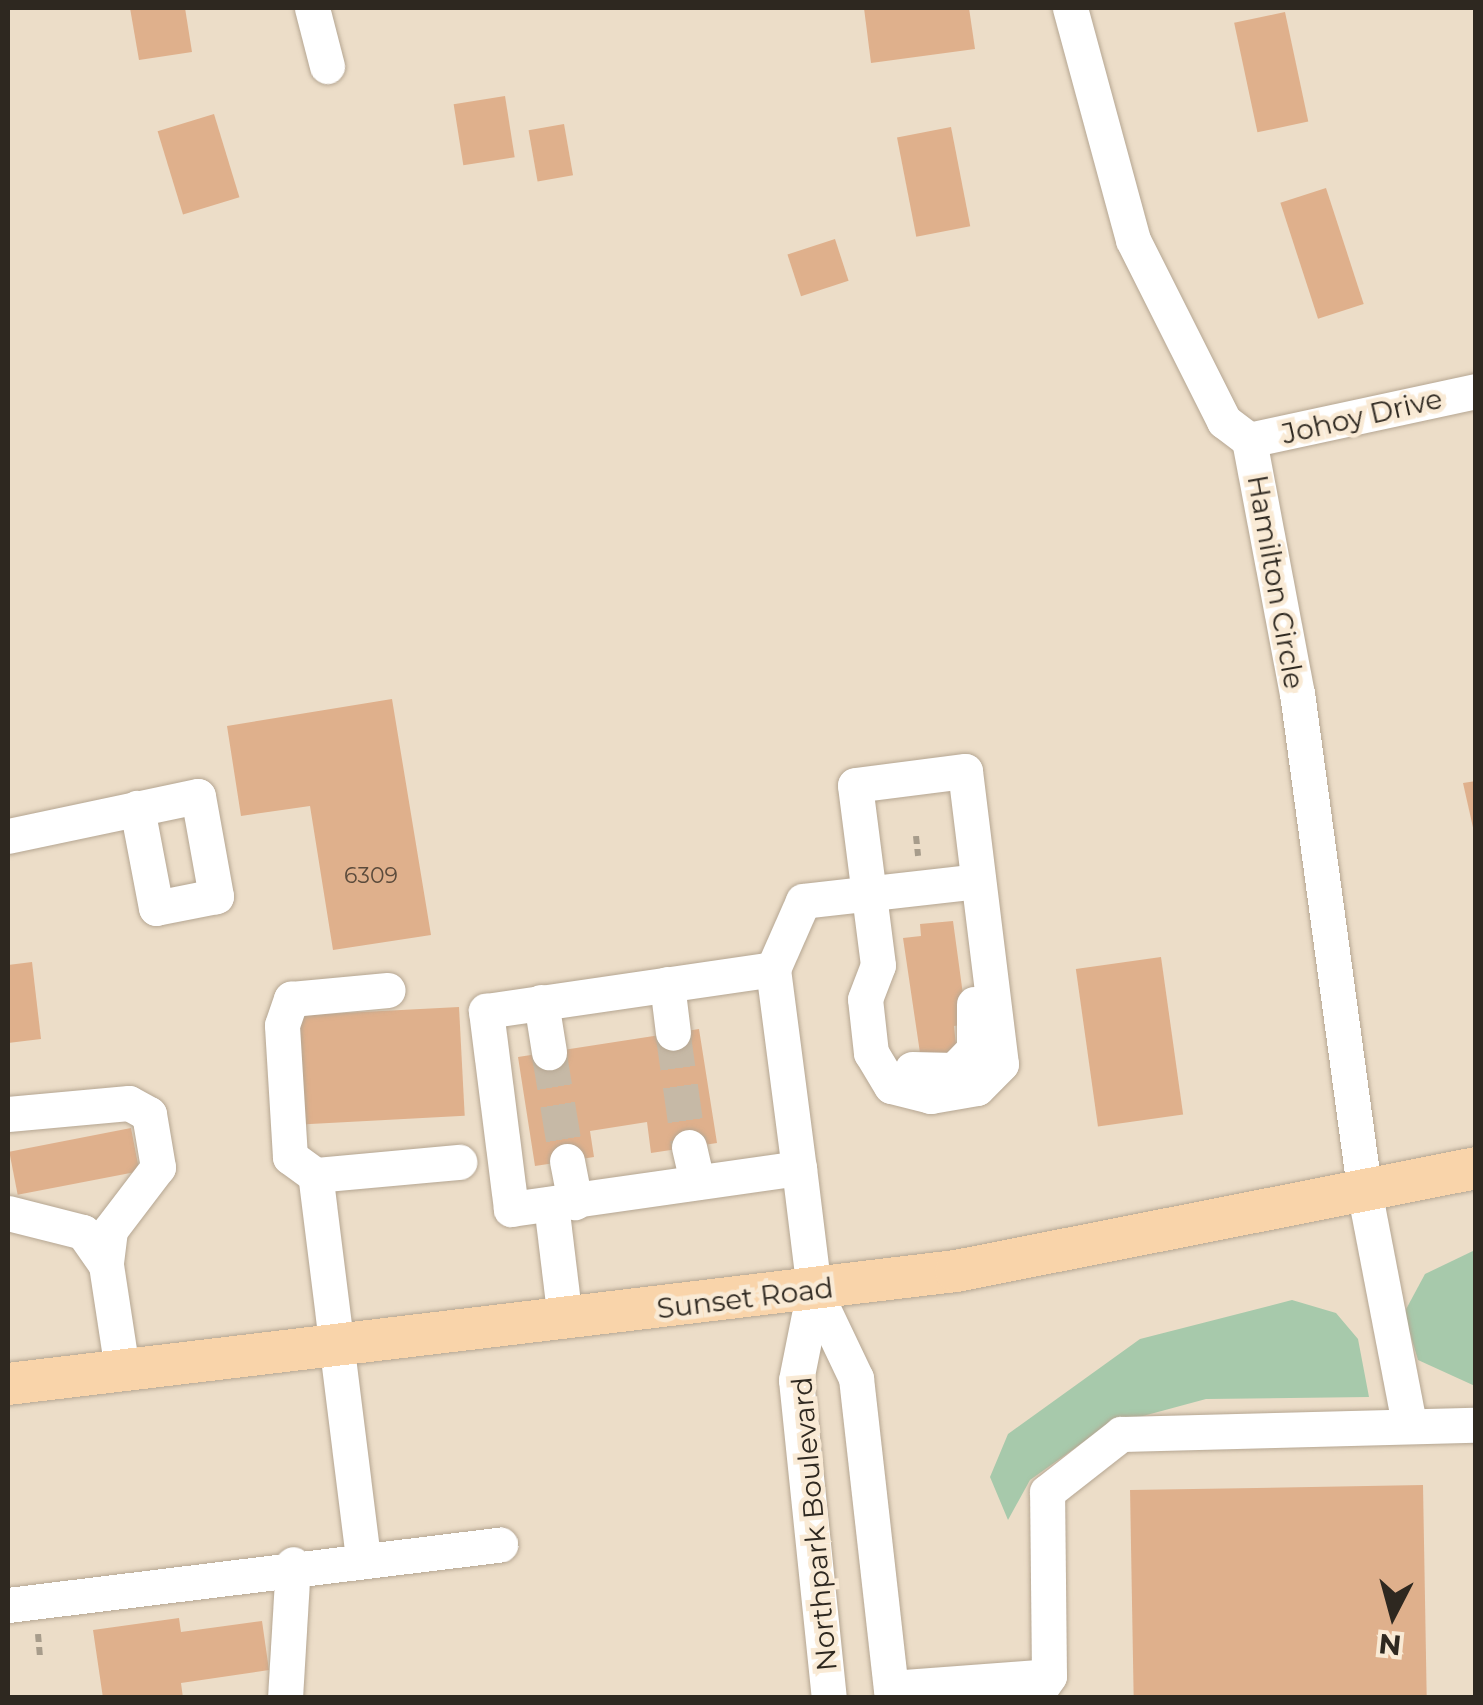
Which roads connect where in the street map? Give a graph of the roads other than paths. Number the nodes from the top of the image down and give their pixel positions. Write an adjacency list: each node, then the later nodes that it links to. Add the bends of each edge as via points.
1 (312, 8): 3 (street)
2 (1070, 8): 5 (street, Hamilton Circle, via 1133,240 1224,421)
3 (327, 66)
4 (1476, 390): 5 (street, Johoy Drive)
5 (1249, 440): 24 (street, Hamilton Circle, via 1300,712)
6 (138, 808): 7 (street)
7 (8, 836)
8 (978, 880): 9 (street); 9 (street, via 965,772 855,785); 9 (street, via 1000,1064 978,1088 932,1096 891,1086 871,1053 865,998 878,965)
9 (869, 894): 10 (street, via 803,901)
10 (773, 968): 11 (street); 20 (street)
11 (667, 984): 13 (street); 14 (street)
12 (388, 990): 22 (street, via 291,999 282,1025 290,1157)
13 (542, 1002): 15 (street); 25 (street, via 486,1011 512,1208)
14 (673, 1033)
15 (549, 1052)
16 (8, 1114): 27 (street, via 129,1102 148,1114 158,1167 110,1230)
17 (689, 1147): 23 (street)
18 (568, 1161): 25 (street)
19 (460, 1162): 22 (street)
20 (799, 1168): 23 (street); 28 (street)
21 (1476, 1168): 24 (main road, Sunset Road)
22 (315, 1175): 30 (street)
23 (697, 1182): 25 (street)
24 (1364, 1195): 28 (main road, Sunset Road, via 1096,1249); 33 (street, Hamilton Circle)
25 (563, 1203): 29 (street)
26 (8, 1213): 27 (street, via 83,1232)
27 (106, 1265): 31 (street)
28 (814, 1290): 29 (main road, Sunset Road); 40 (street, Northpark Boulevard, via 856,1378); 42 (street, Northpark Boulevard, via 796,1380)
29 (564, 1319): 30 (main road, Sunset Road)
30 (333, 1346): 31 (main road, Sunset Road); 36 (street)
31 (122, 1370): 32 (main road, Sunset Road)
32 (8, 1384)
33 (1409, 1424): 34 (street); 39 (street, via 1121,1434 1047,1492)
34 (1476, 1425)
35 (500, 1545): 36 (street)
36 (363, 1558): 37 (street)
37 (292, 1564): 38 (street); 41 (street)
38 (8, 1604)
39 (1042, 1687): 40 (street)
40 (891, 1693)
41 (285, 1698)
42 (829, 1698)

